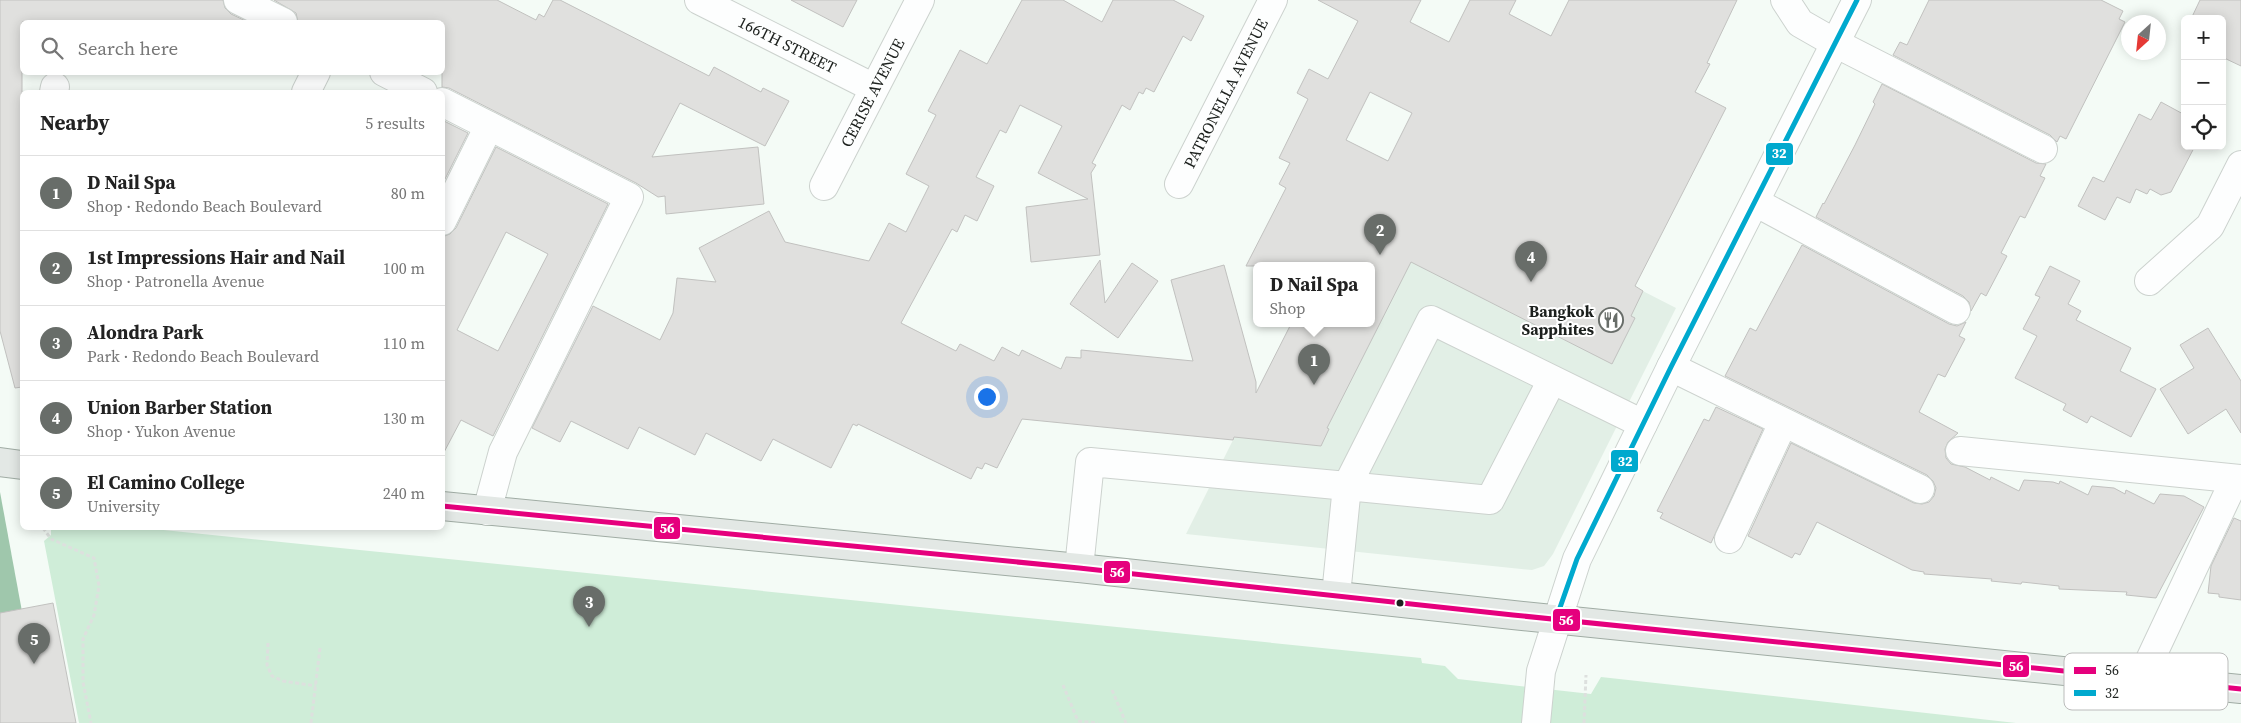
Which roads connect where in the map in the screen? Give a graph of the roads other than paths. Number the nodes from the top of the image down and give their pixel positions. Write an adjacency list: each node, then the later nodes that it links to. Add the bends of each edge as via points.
1 (238, 0): 7 (street)
2 (699, 0): 11 (street, 166TH STREET)
3 (920, 0): 11 (street, CERISE AVENUE)
4 (1273, 0): 18 (street, PATRONELLA AVENUE)
5 (1785, 0): 8 (street, via 1800,23)
6 (1857, 0): 8 (street)
7 (279, 20)
8 (1835, 43): 16 (street); 20 (street)
9 (314, 75): 12 (street)
10 (390, 75): 13 (street)
11 (874, 88): 19 (street, CERISE AVENUE)
12 (307, 90)
13 (419, 90)
14 (445, 104): 15 (street)
15 (489, 126): 21 (street); 35 (street, via 629,197 503,452)
16 (2043, 149)
17 (2241, 165): 22 (street, via 2210,226)
18 (1179, 184)
19 (824, 186)
20 (1755, 202): 23 (street); 24 (street)
21 (445, 215)
22 (2149, 281)
23 (1956, 310)
24 (1671, 367): 26 (street); 27 (street)
25 (1552, 380): 27 (street); 32 (street, via 1490,500); 32 (street, via 1431,320)
26 (1783, 422): 33 (street); 36 (street)
27 (1643, 424): 39 (street, via 1577,559)
28 (1960, 451): 31 (street)
29 (0, 462): 30 (main road)
30 (20, 465)
31 (2238, 479): 40 (street)
32 (1347, 486): 37 (street, via 1090,462); 38 (street)
33 (1920, 490)
34 (445, 506): 35 (main road)
35 (487, 511): 37 (main road)
36 (1729, 539)
37 (1079, 568): 38 (main road)
38 (1336, 595): 39 (main road)
39 (1556, 619): 41 (main road); 44 (street, via 1541,671)
40 (2154, 653)
41 (2064, 671)
42 (2228, 688): 43 (main road)
43 (2241, 689)
44 (1536, 723)

